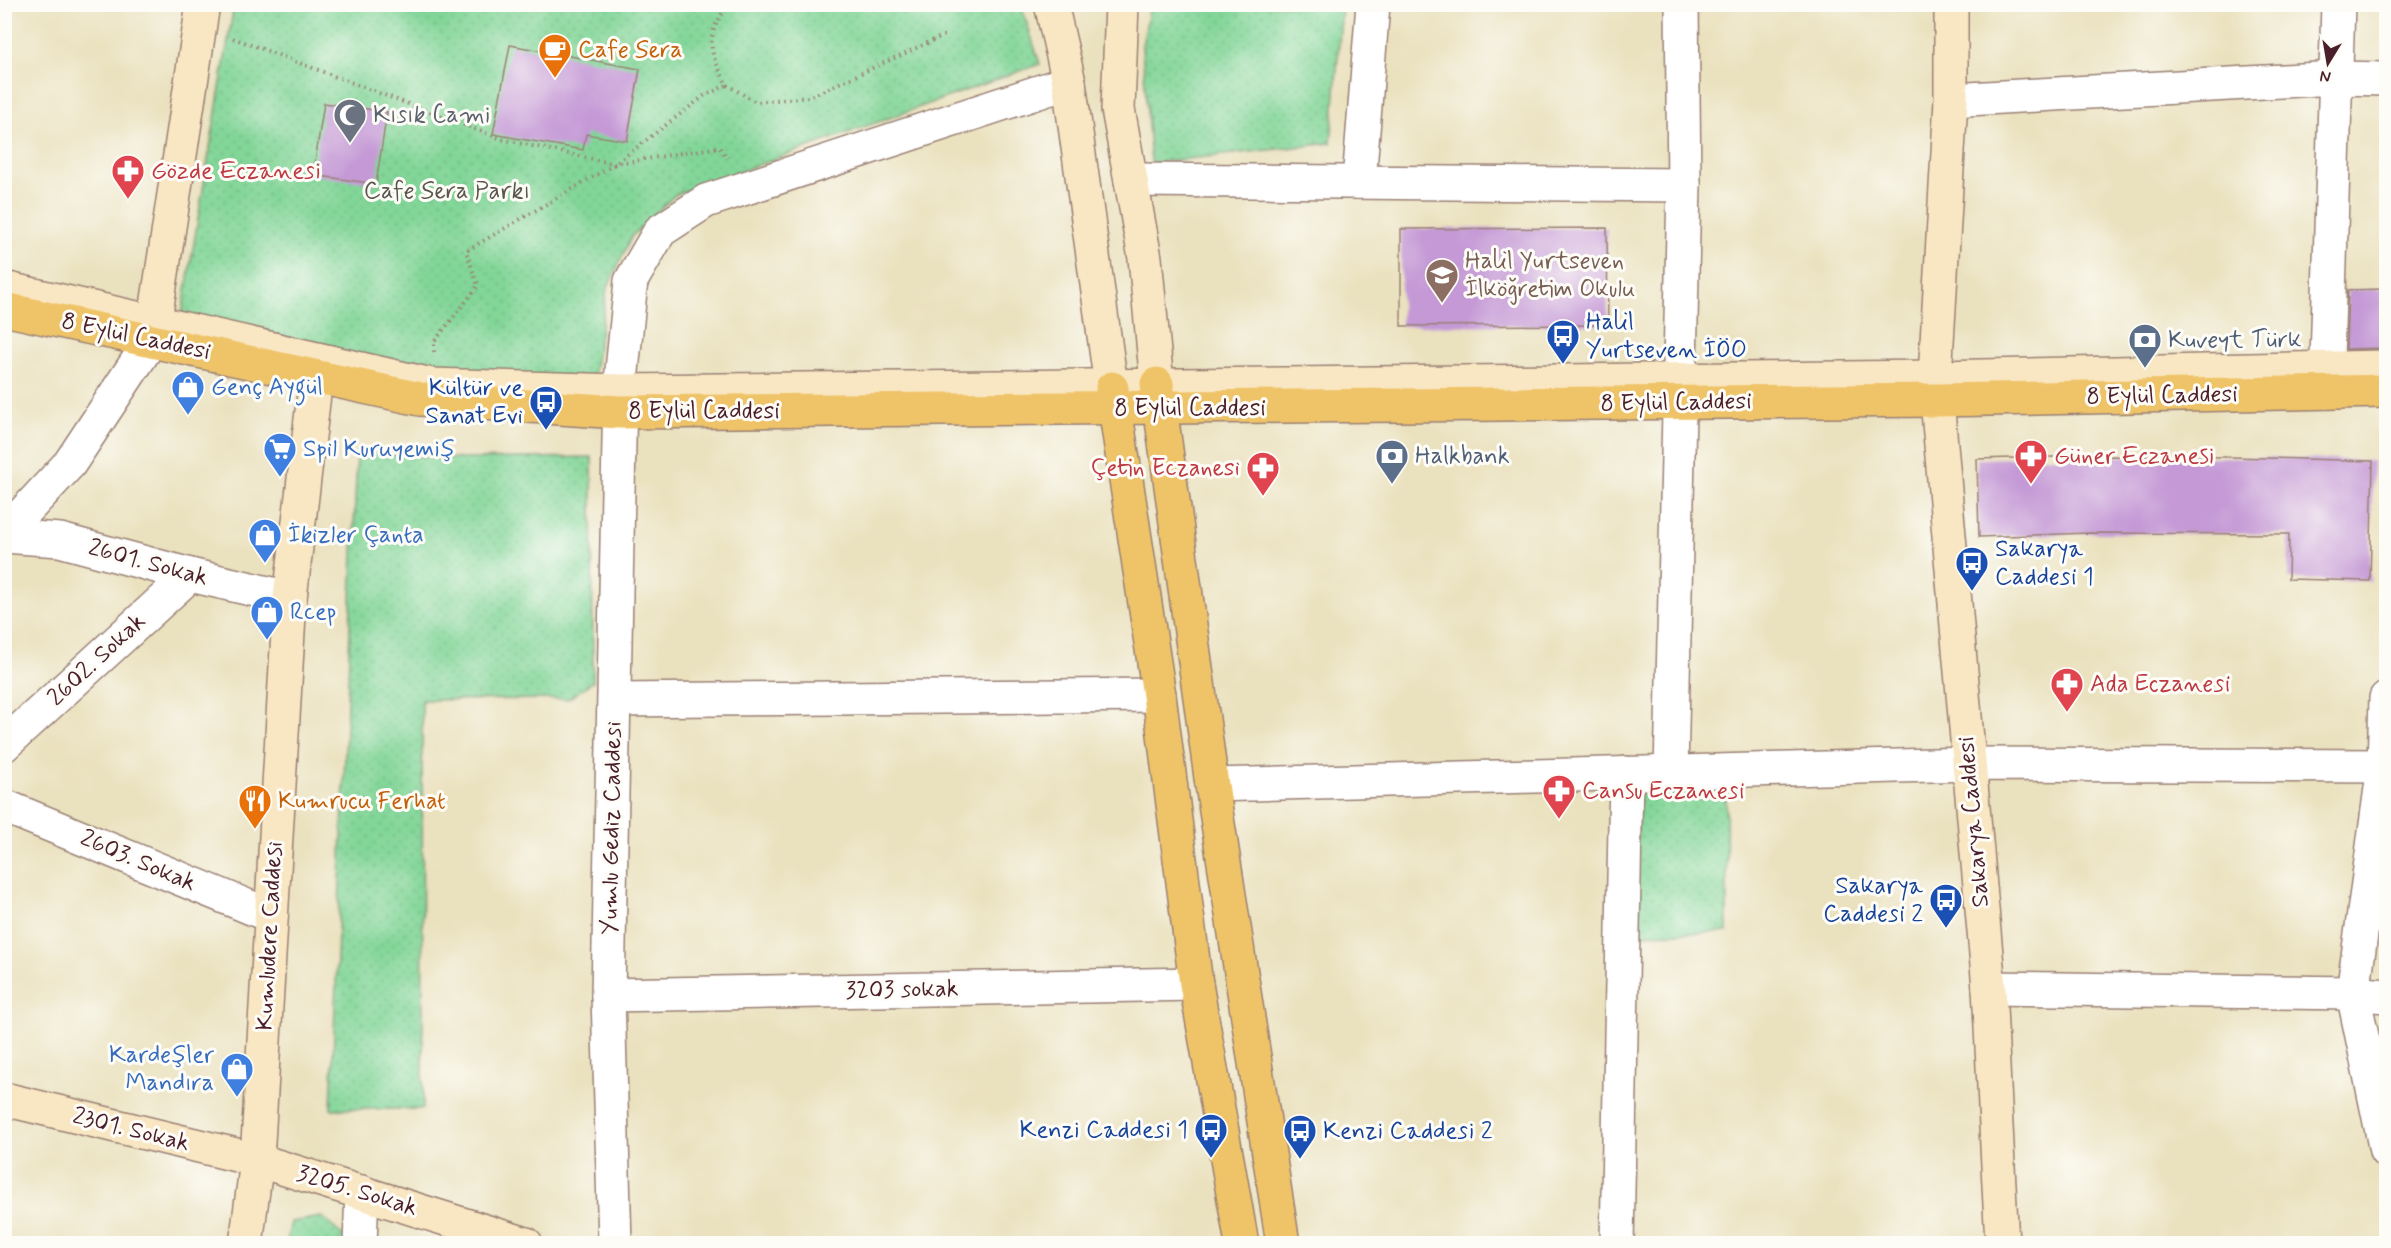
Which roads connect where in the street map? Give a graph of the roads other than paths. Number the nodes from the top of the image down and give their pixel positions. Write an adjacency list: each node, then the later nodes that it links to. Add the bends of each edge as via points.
1 (1051, 4): 10 (main road)
2 (1122, 4): 12 (main road, via 1118,109)
3 (1373, 4): 13 (street)
4 (1682, 4): 14 (street)
5 (1951, 4): 11 (main road, Sakarya Caddesi)
6 (2338, 4): 8 (street)
7 (201, 18): 17 (main road)
8 (2335, 78): 9 (street); 11 (street); 20 (street)
9 (2386, 79)
10 (1069, 82): 25 (main road); 26 (street, Yumlu Gediz Caddesi, via 706,201 660,231 631,281)
11 (1951, 100): 21 (main road, Sakarya Caddesi)
12 (1131, 180): 13 (street); 24 (main road, via 1144,258)
13 (1359, 182): 14 (street)
14 (1684, 185): 22 (street)
15 (4, 288): 17 (main road)
16 (4, 309): 17 (main road, 8 Eylül Caddesi)
17 (154, 330): 19 (main road, 8 Eylül Caddesi); 26 (main road, via 432,385); 27 (street, via 70,463)
18 (2386, 367): 20 (main road)
19 (316, 377): 26 (main road, 8 Eylül Caddesi, via 420,399); 29 (main road, Kumludere Caddesi)
20 (2326, 380): 21 (main road, 8 Eylül Caddesi); 23 (main road, 8 Eylül Caddesi)
21 (1936, 388): 22 (main road, 8 Eylül Caddesi); 34 (main road, Sakarya Caddesi)
22 (1680, 391): 24 (main road, 8 Eylül Caddesi); 36 (street)
23 (2386, 391)
24 (1158, 396): 25 (main road, 8 Eylül Caddesi); 38 (main road)
25 (1114, 397): 26 (main road, 8 Eylül Caddesi); 30 (main road)
26 (620, 402): 32 (street, Yumlu Gediz Caddesi)
27 (4, 535): 28 (street, 2601. Sokak, via 60,540)
28 (190, 575): 29 (street, 2601. Sokak); 33 (street, 2602. Sokak)
29 (290, 598): 40 (main road, Kumludere Caddesi)
30 (1159, 695): 32 (street); 41 (main road)
31 (2386, 698): 35 (street)
32 (615, 700): 44 (street, Yumlu Gediz Caddesi)
33 (4, 745)
34 (1969, 764): 35 (street); 36 (street); 42 (main road, Sakarya Caddesi)
35 (2385, 766): 43 (street)
36 (1671, 772): 37 (street)
37 (1626, 773): 38 (street); 56 (street)
38 (1212, 785): 55 (main road)
39 (4, 806): 40 (street, 2603. Sokak)
40 (271, 916): 48 (main road, Kumludere Caddesi)
41 (1196, 984): 44 (street, 3203 sokak); 54 (main road)
42 (1989, 988): 43 (street); 57 (main road, Sakarya Caddesi)
43 (2354, 993): 45 (street); 47 (street)
44 (608, 995): 53 (street, Yumlu Gediz Caddesi)
45 (2386, 996)
46 (5, 1101): 48 (main road, 2301. Sokak)
47 (2386, 1151)
48 (257, 1160): 49 (main road, 3205. Sokak); 50 (main road, Kumludere Caddesi)
49 (363, 1192): 51 (street); 52 (main road, 3205. Sokak)
50 (246, 1244)
51 (360, 1244)
52 (526, 1244)
53 (615, 1244)
54 (1242, 1244)
55 (1283, 1244)
56 (1617, 1244)
57 (2002, 1244)

